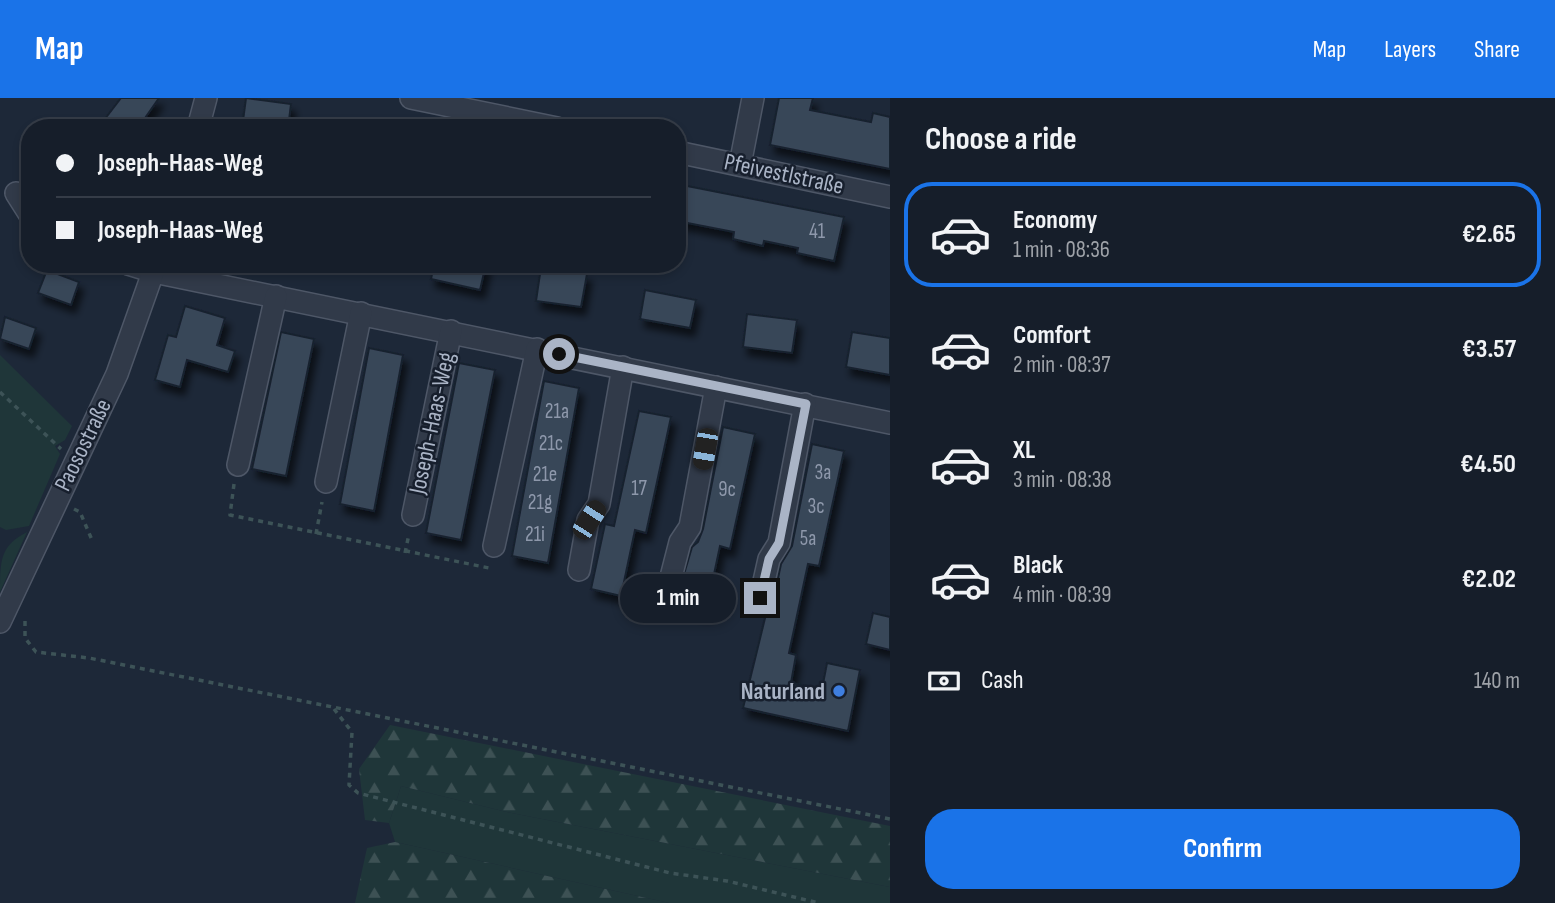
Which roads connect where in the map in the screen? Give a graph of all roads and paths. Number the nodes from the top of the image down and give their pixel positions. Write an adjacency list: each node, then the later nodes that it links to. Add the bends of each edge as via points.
1 (206, 98): 4 (street)
2 (411, 98): 5 (street)
3 (753, 98): 7 (street)
4 (200, 119)
5 (513, 119)
6 (686, 154): 7 (street, Pfeivestlstraße)
7 (740, 165): 9 (street, Pfeivestlstraße)
8 (16, 193): 10 (street)
9 (890, 197)
10 (21, 201)
11 (153, 273): 22 (street, Paosostraße, via 117,374)
12 (177, 273): 13 (street, Joseph-Haas-Weg)
13 (276, 296): 14 (street, Joseph-Haas-Weg); 23 (street)
14 (361, 313): 15 (street, Joseph-Haas-Weg); 24 (street)
15 (451, 331): 16 (street, Joseph-Haas-Weg); 26 (street, Joseph-Haas-Weg)
16 (537, 349): 17 (street, Joseph-Haas-Weg); 29 (street)
17 (622, 367): 18 (street, Joseph-Haas-Weg); 31 (street, via 599,504 589,520)
18 (716, 387): 20 (street, Joseph-Haas-Weg); 32 (street, via 690,527 680,542)
19 (0, 392): 22 (path)
20 (806, 404): 21 (street, Joseph-Haas-Weg); 33 (street, via 779,543 769,559)
21 (890, 422)
22 (75, 462): 35 (street, Paosostraße)
23 (238, 465): 27 (path, via 230,514)
24 (326, 482): 27 (path)
25 (80, 512): 28 (path)
26 (413, 515)
27 (316, 534): 30 (path)
28 (92, 540)
29 (494, 546)
30 (489, 568)
31 (579, 570)
32 (670, 581)
33 (760, 598)
34 (25, 615): 36 (path, via 25,638 36,652)
35 (0, 622)
36 (333, 707): 37 (path); 38 (path, via 352,732 349,785 358,793 670,873)
37 (890, 819)
38 (819, 903)

